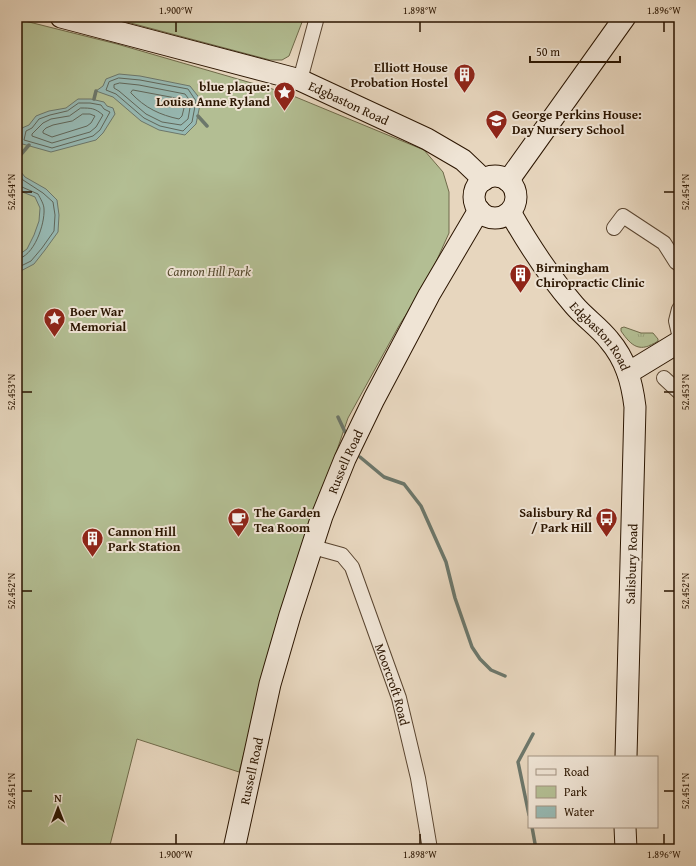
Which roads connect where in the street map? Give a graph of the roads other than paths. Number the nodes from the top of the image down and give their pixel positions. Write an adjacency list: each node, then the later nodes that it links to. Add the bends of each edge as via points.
1 (61, 17): 4 (main road, Edgbaston Road)
2 (317, 17): 4 (street)
3 (624, 17): 6 (main road)
4 (300, 80): 5 (main road, Edgbaston Road, via 427,140 463,160)
5 (484, 180): 6 (main road, via 494,176); 7 (main road, via 475,190 474,198)
6 (508, 181): 8 (main road, via 516,198)
7 (479, 210): 8 (main road, via 483,214 497,218); 17 (main road, Russell Road, via 429,295 345,459)
8 (510, 212): 14 (main road, Edgbaston Road, via 574,306 609,339)
9 (614, 228): 10 (street, via 623,216 664,243)
10 (679, 264)
11 (679, 309): 12 (street, via 676,321)
12 (679, 334)
13 (679, 342): 14 (main road, Edgbaston Road)
14 (628, 372): 18 (main road, Salisbury Road, via 635,407)
15 (664, 378): 16 (street)
16 (679, 392)
17 (313, 546): 20 (main road, Russell Road, via 270,684); 21 (street, Moorcroft Road, via 342,555 352,567 399,698 418,778)
18 (626, 756)
19 (625, 828): 22 (main road)
20 (234, 849)
21 (430, 849)
22 (626, 849)

